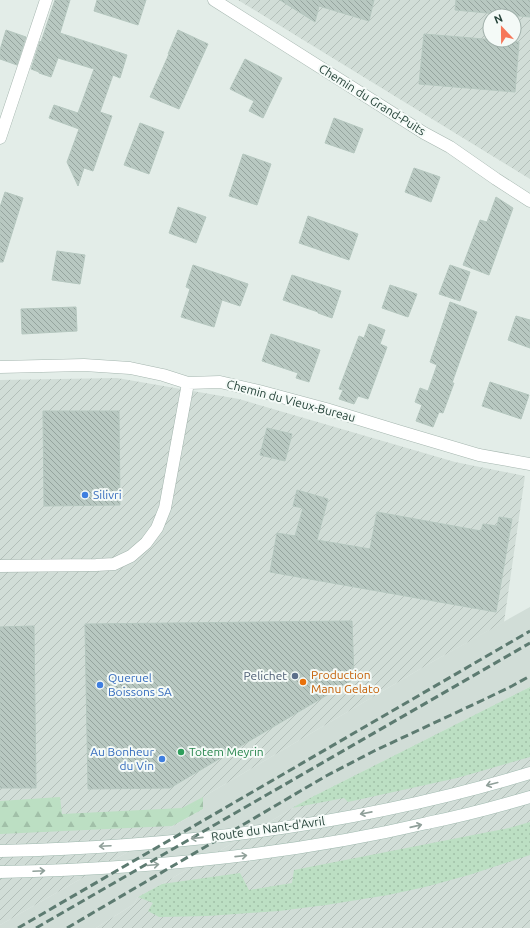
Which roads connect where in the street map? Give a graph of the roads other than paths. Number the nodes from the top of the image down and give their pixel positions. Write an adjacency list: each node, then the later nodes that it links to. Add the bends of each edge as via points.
1 (46, 0): 3 (street)
2 (214, 0): 4 (street, Chemin du Grand-Puits, via 450,147)
3 (0, 138)
4 (530, 201)
5 (0, 367): 6 (street, Chemin du Vieux-Bureau, via 130,368)
6 (188, 383): 7 (street, Chemin du Vieux-Bureau, via 220,382 245,387 479,455); 8 (street, via 165,508 157,528 146,543 131,556 114,564)
7 (530, 464)
8 (0, 566)
9 (530, 773): 11 (street, Route du Nant-d'Avril, one-way to 11, via 402,806 250,833 144,843)
10 (530, 797): 12 (street, Route du Nant-d'Avril, one-way to 10, via 142,866 247,855 403,829)
11 (0, 850)
12 (0, 872)

